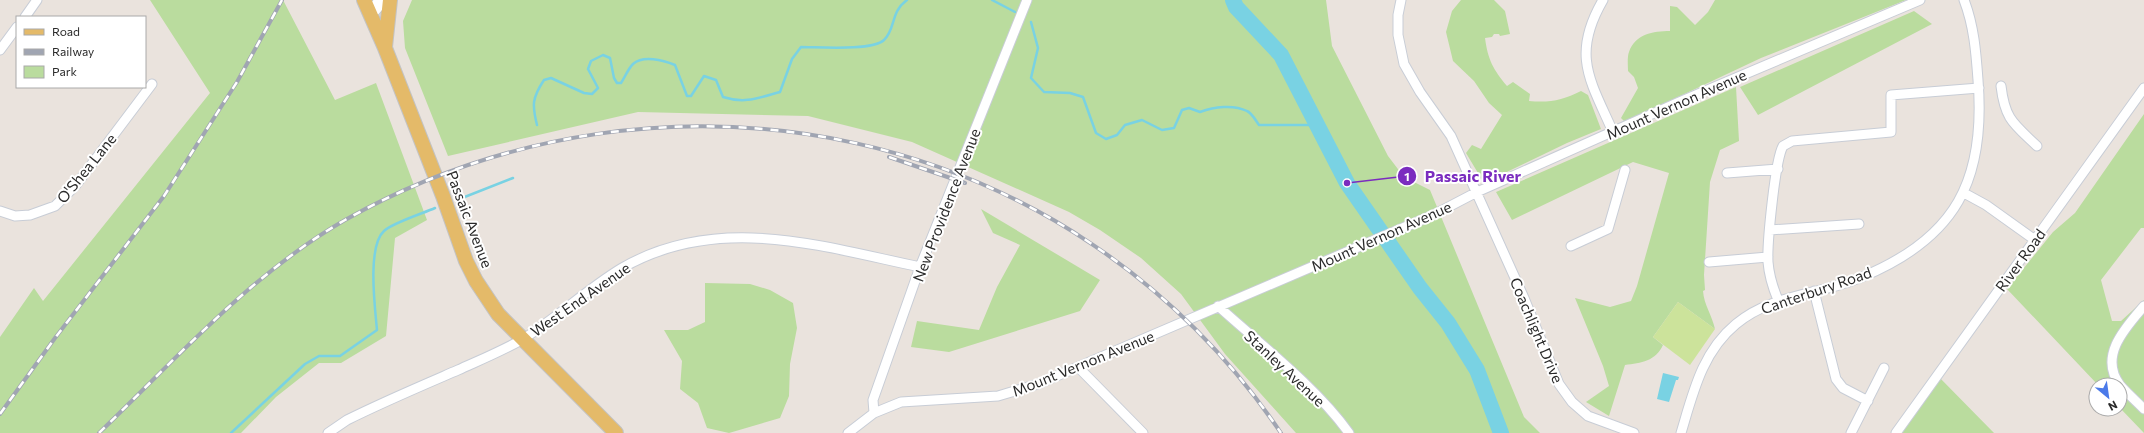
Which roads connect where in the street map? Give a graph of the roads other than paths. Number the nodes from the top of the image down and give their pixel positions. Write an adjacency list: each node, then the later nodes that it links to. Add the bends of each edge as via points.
1 (37, 0): 11 (street)
2 (364, 0): 10 (main road, Passaic Avenue)
3 (382, 0): 10 (street)
4 (390, 0): 13 (main road)
5 (1027, 0): 33 (street, New Providence Avenue)
6 (1401, 0): 24 (street, Coachlight Drive, via 1398,36 1404,64 1451,136)
7 (1603, 0): 19 (street, via 1592,20 1585,58 1590,80)
8 (1920, 0): 19 (street, Mount Vernon Avenue, via 1761,66)
9 (1964, 0): 17 (street, Canterbury Road, via 1972,20)
10 (370, 14): 13 (main road, Passaic Avenue)
11 (26, 16)
12 (16, 28): 14 (street)
13 (385, 48): 38 (main road, Passaic Avenue, via 466,260 486,298)
14 (0, 50)
15 (152, 84): 26 (street, O'Shea Lane, via 76,185 55,206 30,215 15,216)
16 (2001, 86): 20 (street, via 2003,105 2010,119)
17 (1979, 88): 21 (street, via 1891,95 1891,132 1792,141 1783,146); 25 (street, Canterbury Road, via 1978,139 1974,163)
18 (2144, 88): 29 (street, River Road)
19 (1613, 132): 24 (street, Mount Vernon Avenue)
20 (2037, 146)
21 (1778, 169): 23 (street); 28 (street)
22 (1625, 170): 30 (street, via 1608,229)
23 (1727, 173)
24 (1477, 192): 36 (street, Mount Vernon Avenue, via 1433,215); 49 (street, Coachlight Drive, via 1562,389 1588,416)
25 (1964, 193): 29 (street, via 1986,205); 34 (street, Canterbury Road, via 1946,221 1909,251 1862,277)
26 (0, 211)
27 (1859, 224): 28 (street)
28 (1770, 230): 31 (street)
29 (2035, 240): 52 (street, River Road)
30 (1571, 246)
31 (1768, 257): 32 (street); 35 (street, via 1769,273)
32 (1709, 262)
33 (920, 267): 38 (street, West End Avenue, via 785,239 735,237 699,241 671,247 622,268); 43 (street, New Providence Avenue, via 874,400)
34 (1814, 292): 35 (street, Canterbury Road); 41 (street, via 1836,379 1843,388)
35 (1778, 300): 50 (street, Canterbury Road, via 1743,319 1716,346 1700,373)
36 (1218, 306): 39 (street, Mount Vernon Avenue); 48 (street, Stanley Avenue, via 1311,390)
37 (2144, 306): 42 (street, via 2117,340 2112,355 2114,372 2119,384)
38 (522, 339): 44 (street, West End Avenue, via 347,420); 45 (main road, Passaic Avenue)
39 (1078, 367): 43 (street, Mount Vernon Avenue, via 1038,384 998,396 900,402); 47 (street)
40 (1884, 368): 41 (street)
41 (1868, 401): 51 (street)
42 (2144, 409)
43 (874, 413): 46 (street, Mount Vernon Avenue)
44 (328, 433)
45 (616, 433)
46 (848, 433)
47 (1143, 433)
48 (1349, 433)
49 (1634, 433)
50 (1681, 433)
51 (1851, 433)
52 (1896, 433)

